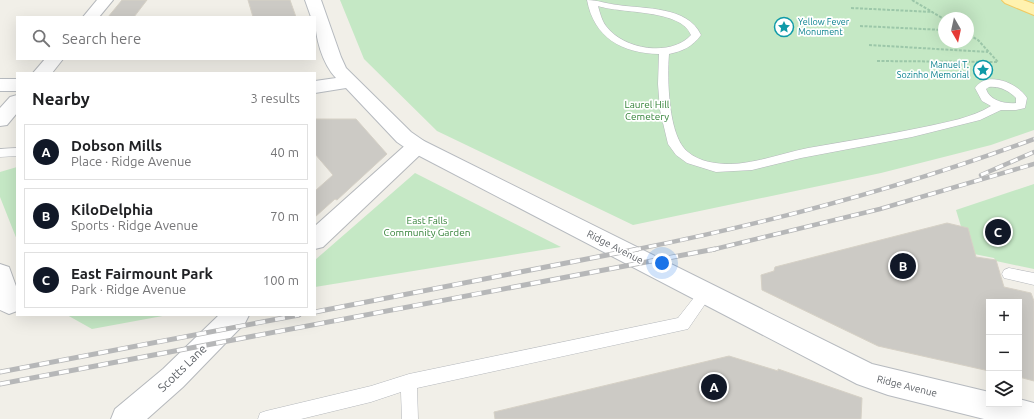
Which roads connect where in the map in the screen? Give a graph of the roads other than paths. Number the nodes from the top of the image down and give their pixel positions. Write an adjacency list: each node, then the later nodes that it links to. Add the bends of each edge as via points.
1 (105, 0): 6 (main road)
2 (313, 0): 10 (main road, Ridge Avenue, via 335,65)
3 (592, 0): 7 (lane, via 602,28 617,41 639,49); 7 (lane, via 615,8 667,15 681,19 694,28 696,35 691,43)
4 (1010, 0): 5 (main road)
5 (1034, 10)
6 (92, 16)
7 (664, 51): 15 (lane, via 664,86 673,143 685,157 707,166 747,167 800,154 918,133 984,115)
8 (53, 60): 9 (main road)
9 (43, 72)
10 (350, 82): 13 (main road); 17 (main road, Ridge Avenue, via 404,137)
11 (0, 85): 12 (main road)
12 (16, 85)
13 (316, 87)
14 (16, 102): 16 (main road)
15 (1000, 105)
16 (0, 120)
17 (417, 146): 20 (main road); 24 (main road, Ridge Avenue)
18 (16, 152): 19 (lane)
19 (0, 153)
20 (316, 239)
21 (0, 274): 25 (main road)
22 (1009, 274): 23 (lane)
23 (1034, 278)
24 (705, 294): 27 (lane, via 683,324); 28 (main road, Ridge Avenue, via 867,375)
25 (9, 303)
26 (235, 316): 29 (main road, Scotts Lane, via 172,378)
27 (408, 382): 30 (lane, via 371,394); 31 (lane)
28 (1034, 417)
29 (125, 419)
30 (266, 419)
31 (410, 419)

